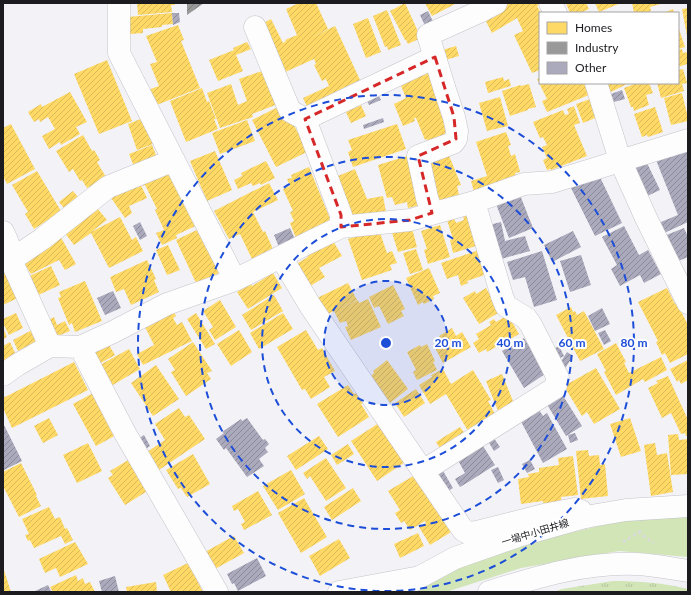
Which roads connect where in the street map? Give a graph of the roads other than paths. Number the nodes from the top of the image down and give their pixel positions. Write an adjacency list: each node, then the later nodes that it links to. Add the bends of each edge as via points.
1 (119, 3): 10 (street, via 119,53)
2 (496, 3): 6 (street, via 428,35)
3 (550, 3): 4 (street)
4 (555, 12)
5 (255, 27): 8 (street, via 290,111)
6 (435, 57): 8 (street); 13 (street, via 457,131 453,143 418,156)
7 (596, 84): 11 (street)
8 (304, 119): 14 (street, via 341,215)
9 (688, 140): 11 (street)
10 (174, 160): 17 (street, via 108,187); 18 (street)
11 (620, 160): 12 (street, via 552,182 524,184); 19 (street)
12 (474, 202): 13 (street); 23 (street, via 506,306 526,318 558,378 555,388)
13 (432, 213): 14 (street, via 410,220)
14 (341, 227): 16 (street)
15 (3, 232): 17 (street)
16 (281, 257): 18 (street); 23 (street, via 315,313)
17 (14, 258): 20 (street, via 14,267)
18 (235, 280): 21 (street, via 167,304)
19 (688, 303)
20 (50, 346): 21 (street); 22 (street)
21 (80, 347): 28 (street, via 126,435)
22 (3, 375)
23 (423, 471): 25 (street, via 463,530 468,533 575,509 581,511)
24 (688, 506): 25 (street, 一場中小田井線, via 626,510)
25 (585, 517): 27 (street, 一場中小田井線, via 518,536 455,558)
26 (688, 571): 31 (street, via 636,564 605,565 562,571)
27 (421, 577): 29 (street); 30 (street, 一場中小田井線)
28 (217, 592)
29 (339, 592)
30 (392, 592)
31 (489, 592)

